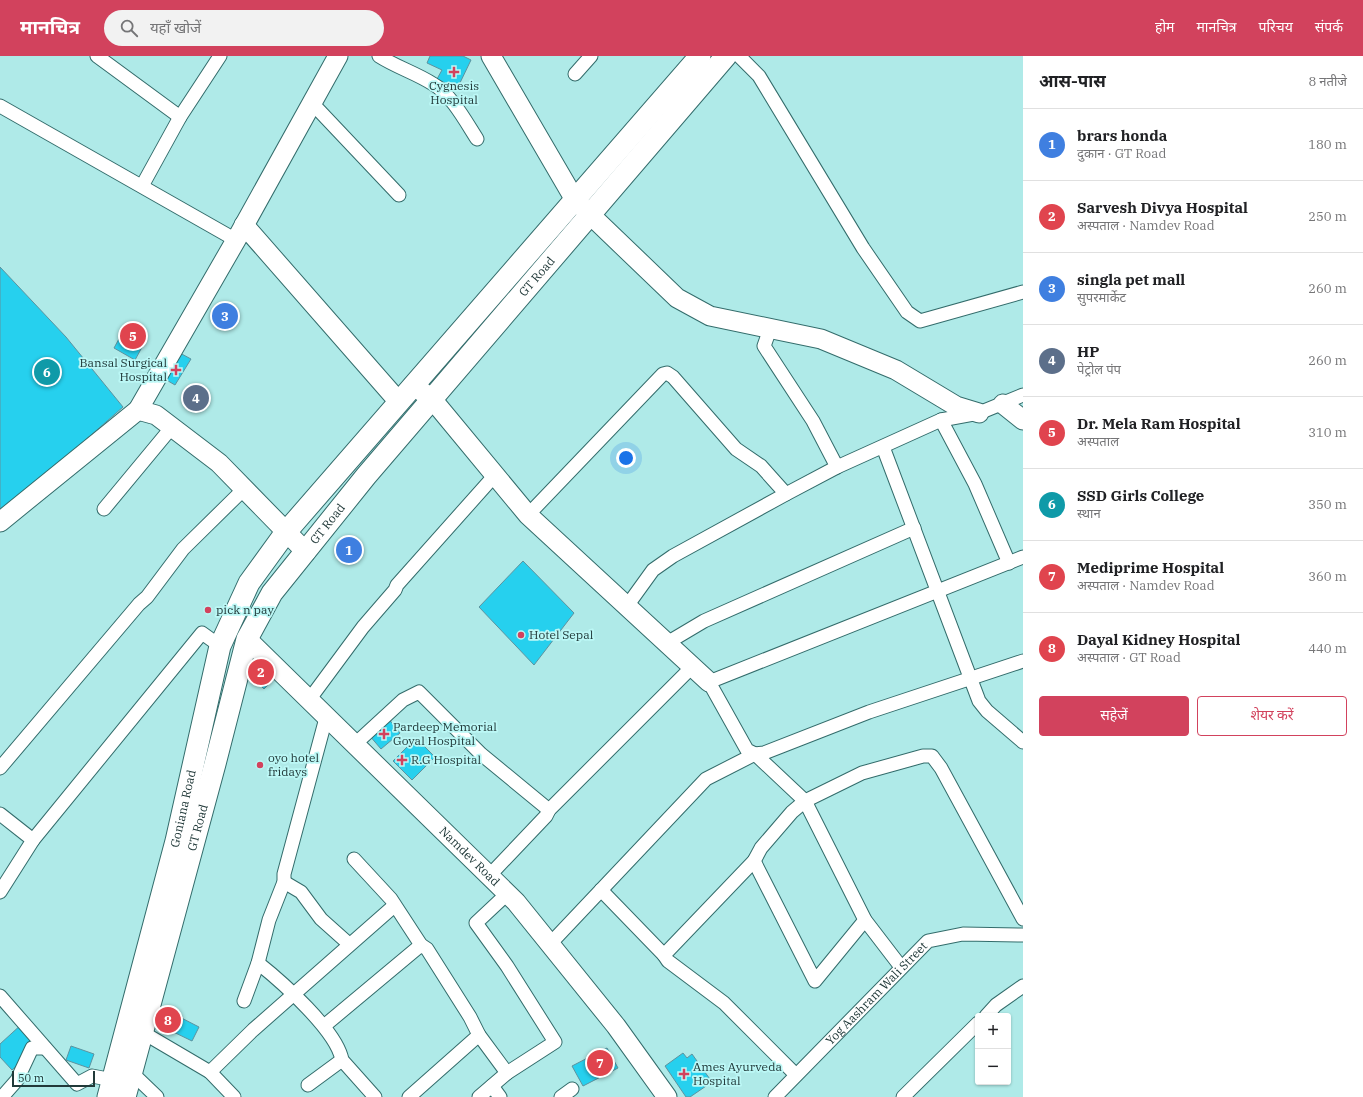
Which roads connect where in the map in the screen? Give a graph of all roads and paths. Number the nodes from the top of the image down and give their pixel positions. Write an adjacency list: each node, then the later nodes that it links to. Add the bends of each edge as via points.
1 (97, 56): 13 (street)
2 (220, 56): 13 (street)
3 (338, 56): 11 (street)
4 (379, 56): 14 (street, via 396,67 435,84 452,102)
5 (491, 56): 17 (street)
6 (591, 56): 10 (street)
7 (700, 56): 17 (main road, GT Road)
8 (726, 56): 18 (main road, GT Road)
9 (739, 56): 20 (street, via 759,76 863,248 907,312 920,321)
10 (575, 74)
11 (312, 103): 16 (street); 19 (street)
12 (0, 106): 15 (street)
13 (180, 117): 15 (street)
14 (477, 139)
15 (142, 186): 19 (street)
16 (399, 195)
17 (575, 200): 18 (street); 22 (main road, GT Road)
18 (590, 215): 21 (street, via 677,298 710,316); 24 (main road, GT Road)
19 (240, 232): 25 (street); 27 (street)
20 (1023, 292)
21 (770, 329): 28 (street, via 821,339 896,370 956,406); 33 (street, via 764,346 813,421)
22 (413, 385): 24 (street); 25 (main road, GT Road)
23 (1023, 395): 26 (street)
24 (432, 399): 34 (street); 42 (main road, GT Road)
25 (399, 402): 41 (main road, GT Road)
26 (1003, 404): 28 (street); 30 (street)
27 (138, 410): 31 (street, via 156,415); 39 (street)
28 (979, 413): 29 (street)
29 (941, 420): 32 (street); 44 (street, via 974,484)
30 (1023, 420)
31 (172, 427): 35 (street, via 219,463); 37 (street)
32 (882, 447): 33 (street); 40 (street)
33 (837, 467): 36 (street)
34 (495, 475): 38 (street); 54 (street, via 397,584 395,590 363,627)
35 (244, 489): 41 (street); 59 (street, via 183,549 147,597)
36 (786, 494): 38 (street, via 761,466 736,449 667,373 663,374); 46 (street, via 673,556 653,570)
37 (104, 509)
38 (528, 515): 46 (street)
39 (0, 522)
40 (914, 528): 45 (street); 48 (street, via 704,621)
41 (286, 532): 42 (street); 49 (main road, Goniana Road, via 249,583)
42 (306, 552): 47 (main road, GT Road, via 272,593)
43 (1023, 557): 44 (street)
44 (1009, 563): 45 (street)
45 (938, 592): 52 (street); 53 (street)
46 (626, 606): 48 (street)
47 (246, 639): 54 (street, Namdev Road); 88 (main road, GT Road, via 215,764)
48 (667, 644): 51 (street)
49 (220, 646): 63 (street, via 202,633); 88 (main road, Goniana Road)
50 (1023, 660): 52 (street)
51 (692, 666): 53 (street); 61 (street)
52 (970, 678): 56 (street, via 983,707); 58 (street, via 869,712 764,753)
53 (709, 682): 58 (street, via 747,750)
54 (309, 700): 55 (street, Namdev Road)
55 (326, 718): 57 (street, Namdev Road); 67 (street)
56 (1023, 742)
57 (354, 745): 61 (street, via 403,700 419,692 481,754); 66 (street, Namdev Road)
58 (755, 754): 60 (street); 68 (street, via 706,779)
59 (0, 768)
60 (805, 801): 65 (street, via 761,848); 72 (street, via 862,773 923,756 932,756 941,768); 73 (street)
61 (549, 810): 66 (street)
62 (0, 814): 63 (street)
63 (33, 840): 69 (street)
64 (354, 859): 71 (street)
65 (754, 861): 73 (street, via 815,981); 78 (street)
66 (489, 876): 70 (street, Namdev Road)
67 (284, 882): 75 (street, via 301,892 321,919); 79 (street, via 268,920)
68 (601, 890): 76 (street); 78 (street)
69 (0, 892)
70 (508, 893): 76 (street, Namdev Road); 94 (street, via 476,922 555,1042)
71 (394, 906): 75 (street); 77 (street)
72 (1023, 919)
73 (865, 920): 80 (street)
74 (1023, 935): 80 (street, Yog Aashram Wali Street, via 963,934 928,940)
75 (349, 944): 82 (street)
76 (550, 944): 109 (street, Namdev Road, via 616,1026)
77 (421, 945): 86 (street); 89 (street, via 427,949)
78 (664, 954): 95 (street, via 668,960 724,1003)
79 (258, 963): 82 (street); 84 (street)
80 (902, 967): 95 (street, Yog Aashram Wali Street)
81 (1023, 986): 85 (street)
82 (293, 995): 86 (street); 93 (street)
83 (0, 996): 90 (street)
84 (244, 1001)
85 (989, 1013)
86 (324, 1026): 91 (street)
87 (975, 1026): 111 (street)
88 (134, 1031): 92 (main road, GT Road); 93 (street); 99 (main road, Goniana Road)
89 (479, 1035): 94 (street); 105 (street)
90 (45, 1048): 99 (street, via 77,1084 92,1076); 100 (street, via 32,1048 17,1080)
91 (342, 1060): 96 (street); 104 (street)
92 (132, 1072): 101 (main road, GT Road); 102 (street)
93 (210, 1072): 103 (street)
94 (507, 1073): 97 (street)
95 (796, 1075): 110 (street, Yog Aashram Wali Street)
96 (308, 1085)
97 (492, 1086): 106 (street); 107 (street)
98 (572, 1088): 108 (street)
99 (110, 1089)
100 (2, 1097)
101 (125, 1097)
102 (157, 1097)
103 (234, 1097)
104 (375, 1097)
105 (409, 1097)
106 (479, 1097)
107 (500, 1097)
108 (561, 1097)
109 (666, 1097)
110 (774, 1097)
111 (903, 1097)

